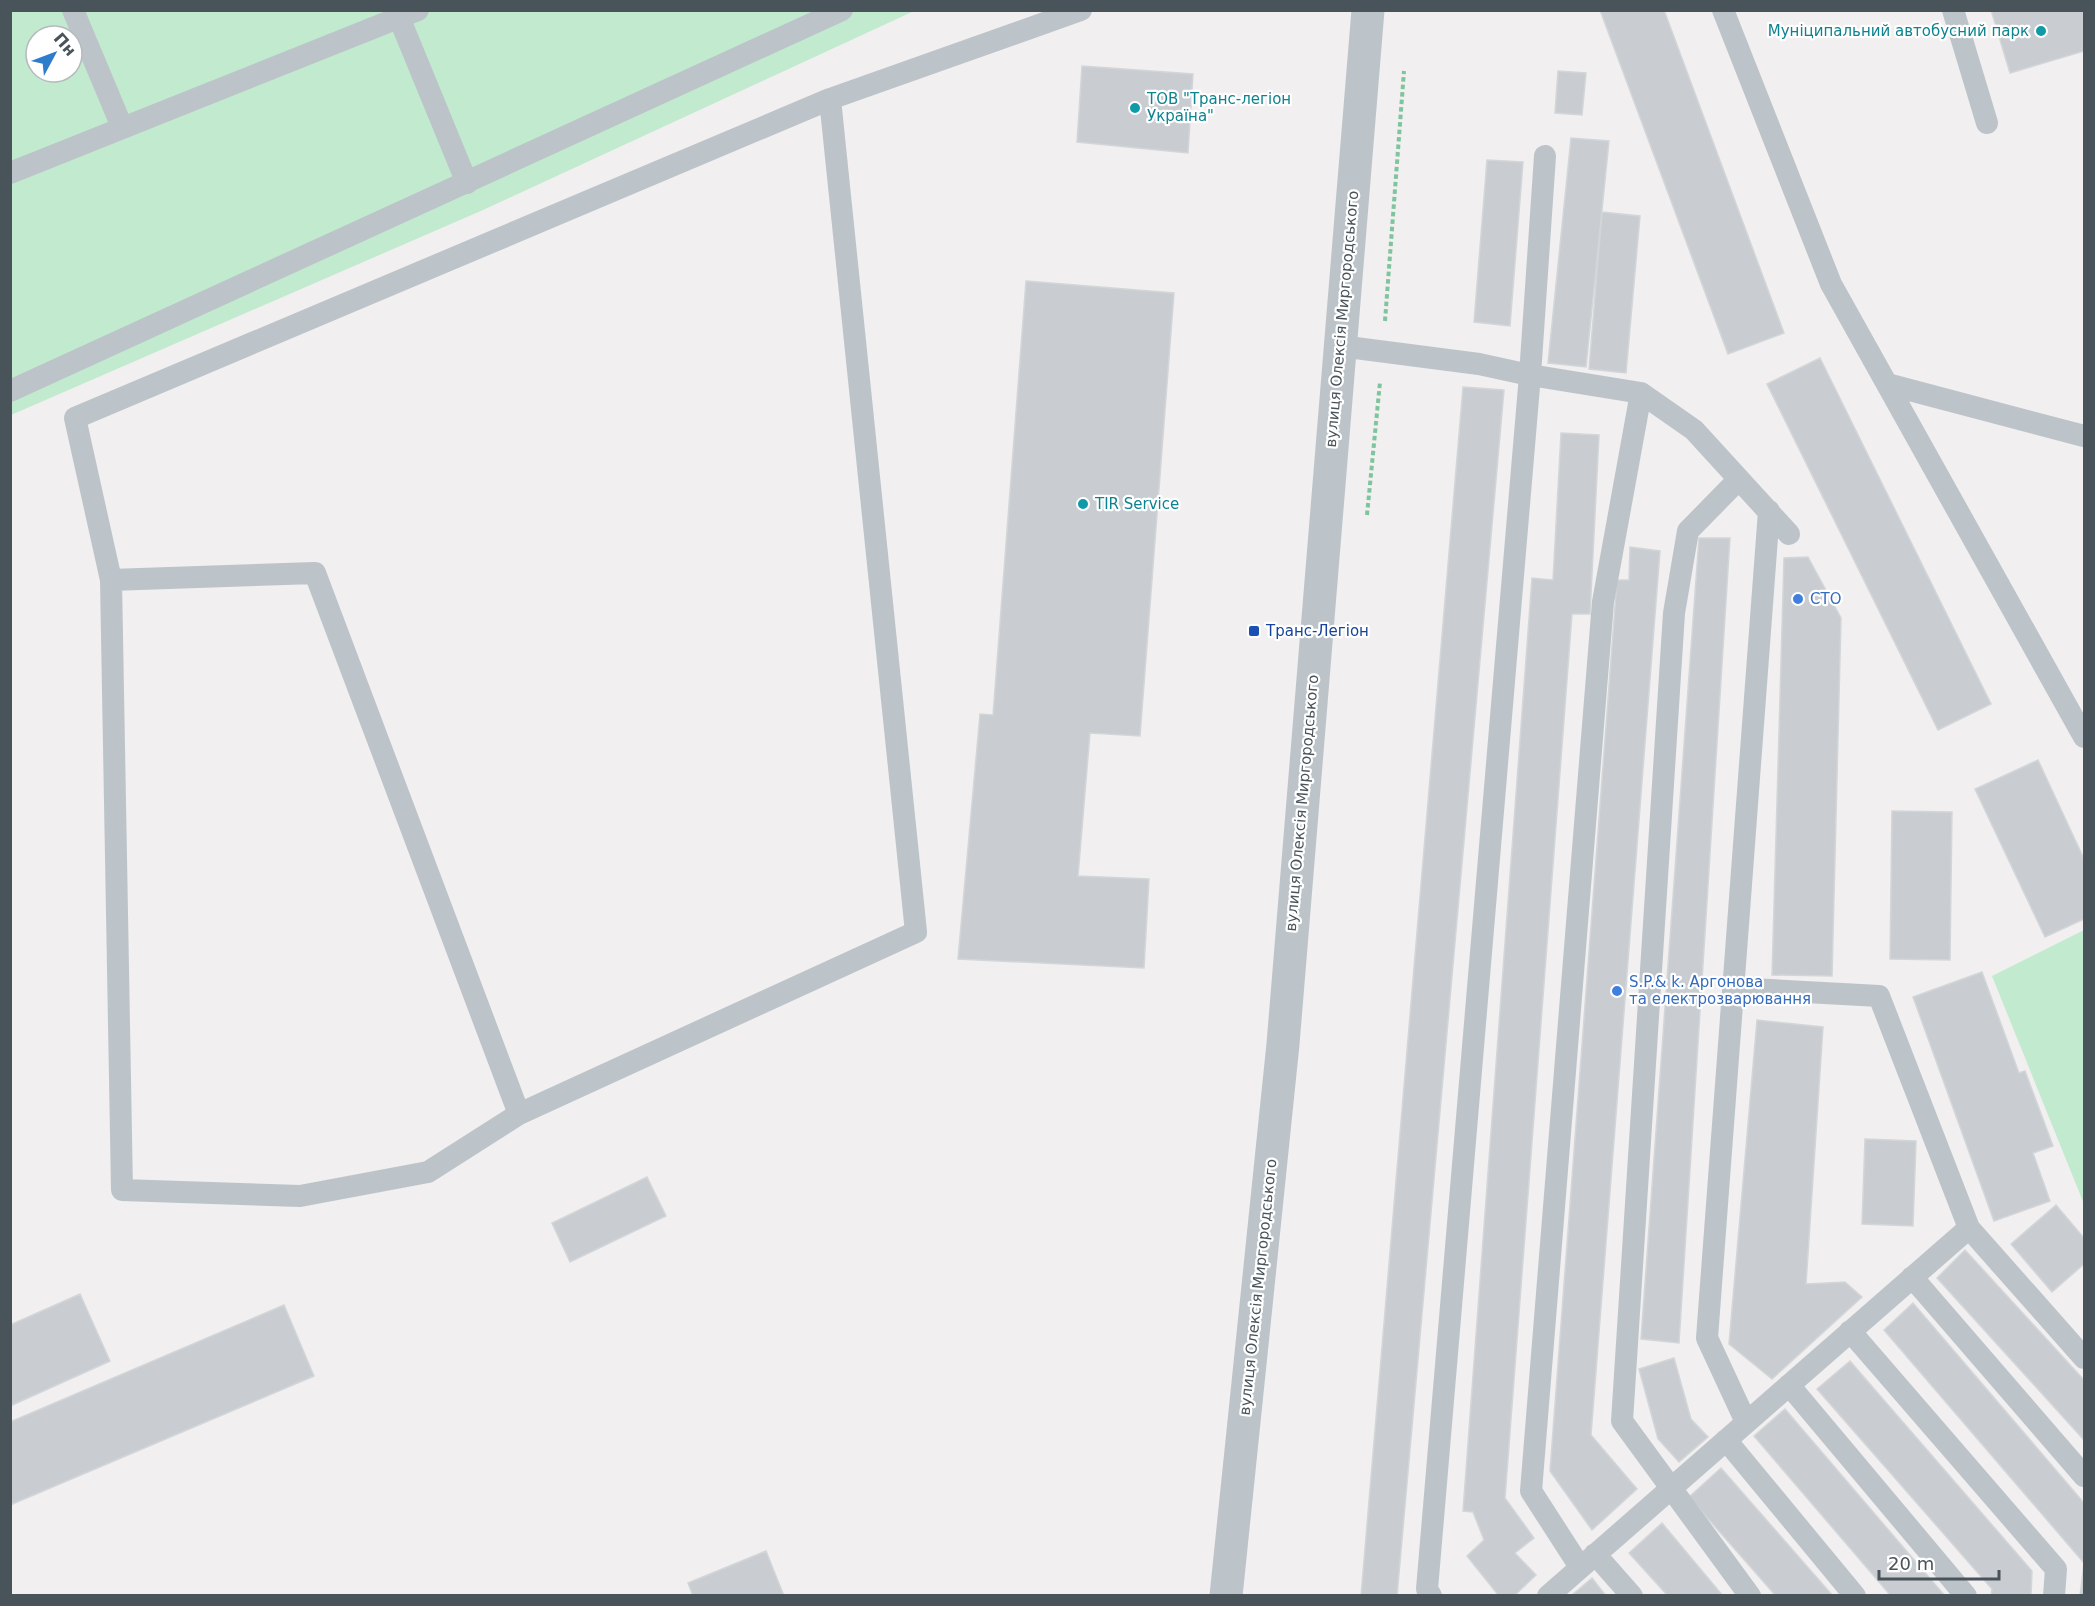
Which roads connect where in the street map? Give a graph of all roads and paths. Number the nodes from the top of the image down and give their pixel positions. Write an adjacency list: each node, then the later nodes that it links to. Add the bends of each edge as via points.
1 (74, 10): 10 (lane)
2 (842, 10): 13 (lane)
3 (1081, 10): 8 (lane)
4 (1368, 10): 14 (street, вулиця Олексія Миргородського)
5 (1723, 10): 16 (lane, via 1831,284)
6 (1953, 10): 9 (lane)
7 (405, 13): 10 (lane); 13 (lane)
8 (830, 99): 23 (lane, via 75,418); 26 (lane, via 916,932)
9 (1987, 123)
10 (122, 127): 12 (lane)
11 (1545, 156): 15 (lane)
12 (10, 173)
13 (467, 183): 17 (lane)
14 (1340, 345): 15 (lane); 37 (street, вулиця Олексія Миргородського, via 1282,1044)
15 (1530, 375): 18 (lane); 38 (lane, via 1427,1589)
16 (1887, 384): 19 (lane); 24 (lane)
17 (10, 391)
18 (1641, 393): 20 (lane, via 1694,430); 36 (lane, via 1603,602 1531,1491)
19 (2085, 436)
20 (1739, 479): 21 (lane); 35 (lane, via 1688,531 1672,637 1622,1421)
21 (1768, 511): 22 (lane); 25 (lane)
22 (1789, 534)
23 (111, 580): 26 (lane, via 315,573); 26 (lane, via 122,1190 300,1196 428,1172)
24 (2085, 737)
25 (1733, 988): 27 (lane, via 1879,996); 32 (lane, via 1707,1338)
26 (519, 1114)
27 (1969, 1228): 28 (lane); 30 (lane)
28 (1912, 1277): 29 (lane); 34 (lane)
29 (1850, 1331): 31 (lane); 44 (lane, via 2056,1569)
30 (2085, 1358)
31 (1789, 1385): 32 (lane); 43 (lane)
32 (1746, 1422): 33 (lane)
33 (1726, 1440): 35 (lane); 42 (lane)
34 (2085, 1476)
35 (1670, 1488): 36 (lane); 41 (lane)
36 (1588, 1560): 39 (lane); 40 (lane)
37 (1226, 1596)
38 (1431, 1596)
39 (1548, 1596)
40 (1632, 1596)
41 (1750, 1596)
42 (1856, 1596)
43 (1966, 1596)
44 (2054, 1596)

